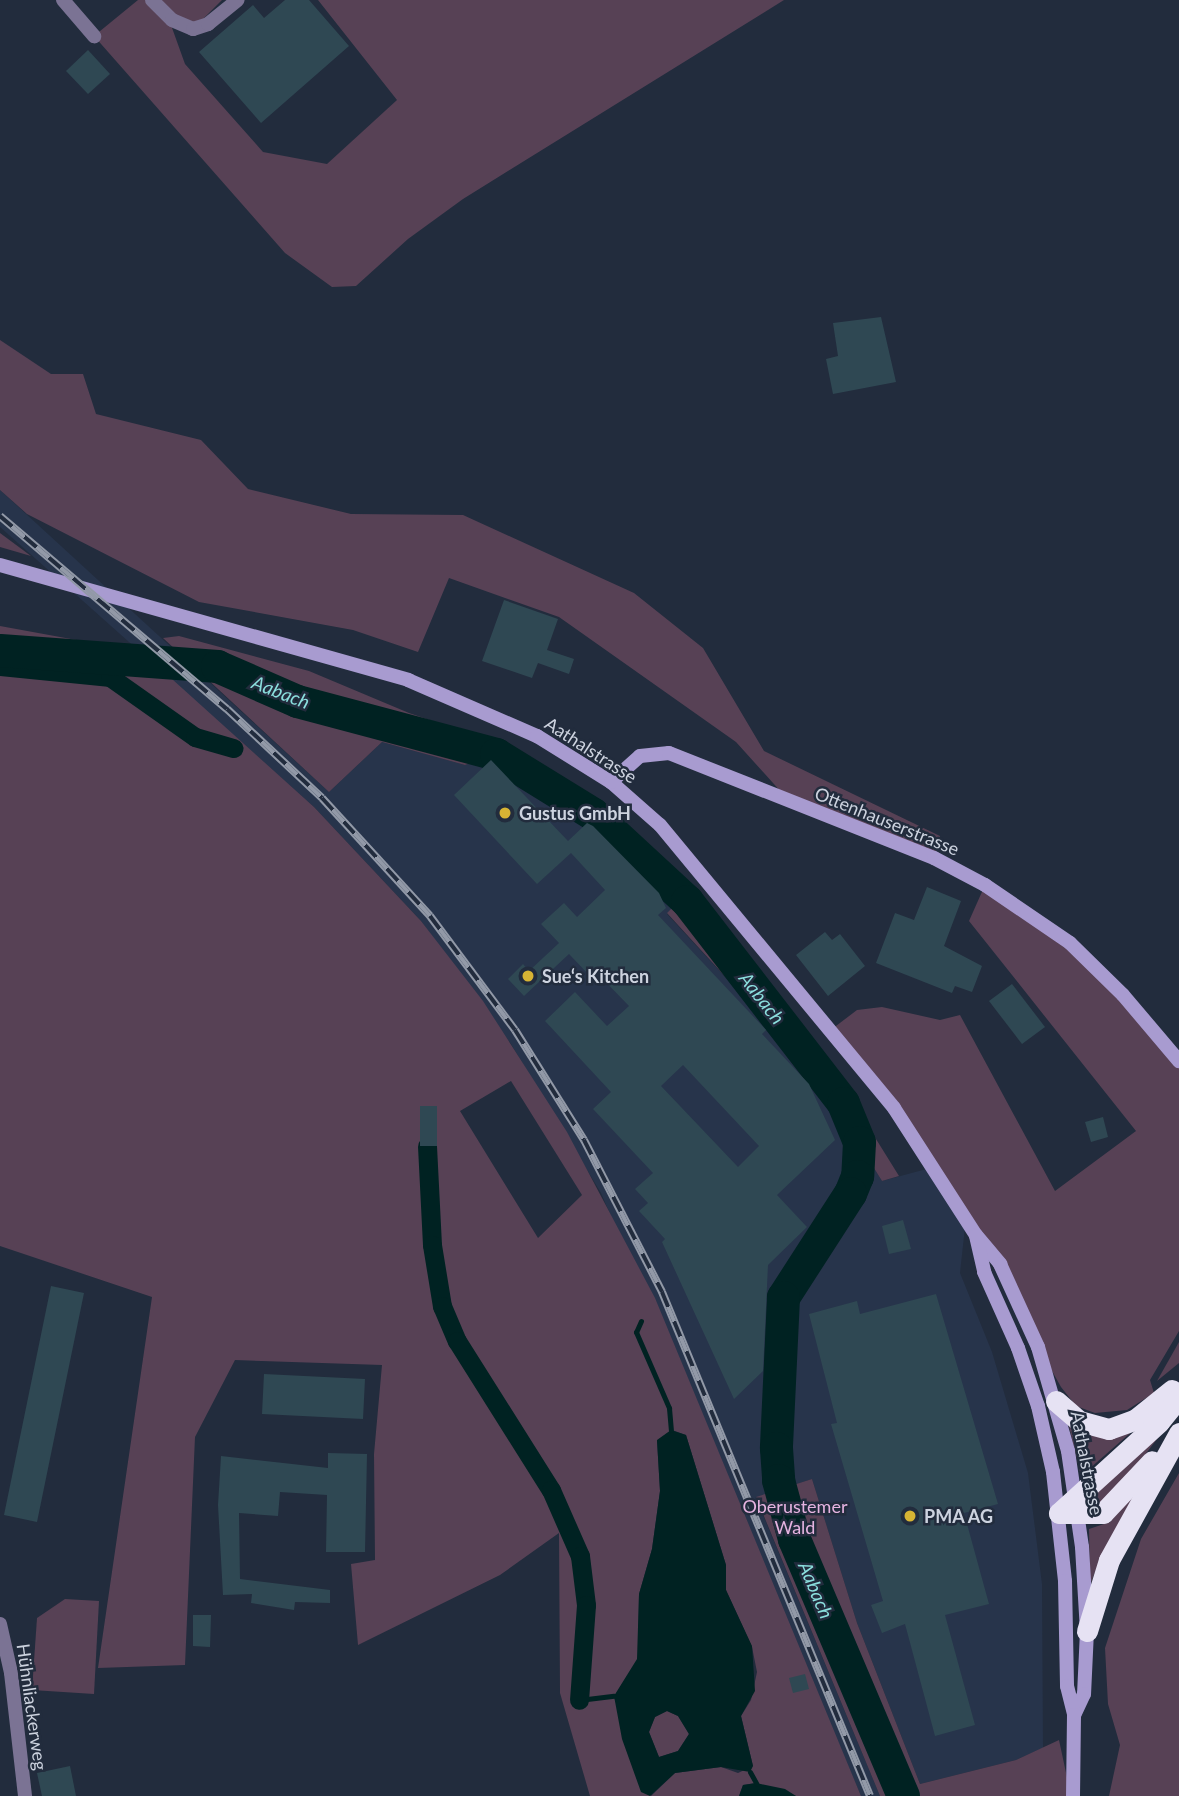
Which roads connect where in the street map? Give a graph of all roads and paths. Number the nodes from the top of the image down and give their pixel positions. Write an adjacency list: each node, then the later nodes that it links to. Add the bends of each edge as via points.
1 (63, 0): 4 (street)
2 (152, 0): 3 (street, via 172,20 193,29 208,24)
3 (238, 0)
4 (94, 36)
5 (0, 565): 6 (main road, Aathalstrasse, via 408,680 537,736)
6 (611, 782): 7 (main road, Ottenhauserstrasse, via 640,756 669,753 934,858 996,892 1070,943 1123,995); 8 (main road, Aathalstrasse, via 694,863 832,1029 894,1108)
7 (1179, 1061)
8 (976, 1235): 11 (main road, Aathalstrasse, via 1000,1264 1038,1347); 14 (main road, Aathalstrasse, via 984,1272 1018,1348)
9 (1179, 1384): 11 (highway, via 1136,1419 1109,1429 1079,1421)
10 (1179, 1397): 14 (highway)
11 (1056, 1401): 14 (main road, Aathalstrasse)
12 (1179, 1427): 14 (highway, via 1108,1510)
13 (1179, 1433): 16 (highway, via 1109,1560)
14 (1071, 1508): 16 (main road, Aathalstrasse); 17 (main road, Aathalstrasse, via 1067,1686)
15 (0, 1624): 18 (street, Hühnliackerweg, via 11,1673)
16 (1087, 1632): 17 (main road, Aathalstrasse, via 1084,1693)
17 (1073, 1715): 19 (main road, Aathalstrasse)
18 (25, 1796)
19 (1073, 1796)

